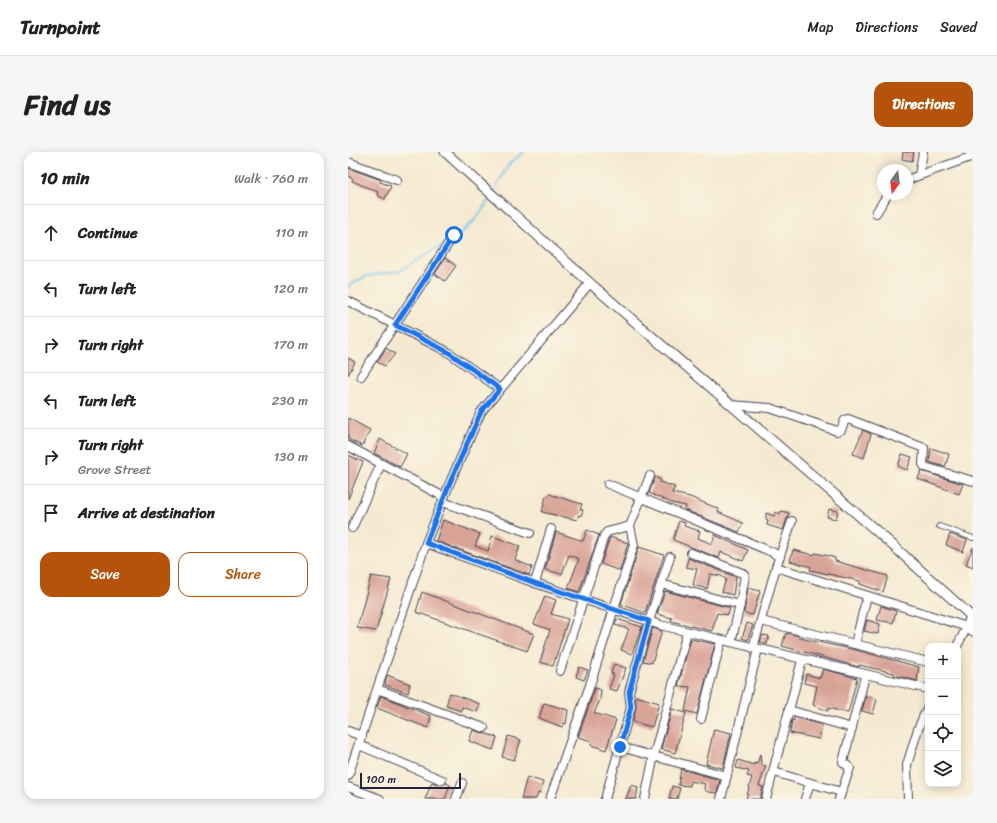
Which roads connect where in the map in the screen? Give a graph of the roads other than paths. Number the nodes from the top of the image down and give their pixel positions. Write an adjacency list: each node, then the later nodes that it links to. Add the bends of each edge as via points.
1 (445, 152): 13 (street)
2 (923, 152): 7 (street)
3 (961, 152): 5 (street)
4 (973, 156): 5 (street)
5 (959, 161): 7 (street)
6 (348, 162): 9 (street)
7 (919, 175): 8 (street)
8 (913, 178)
9 (397, 180)
10 (884, 200): 11 (street)
11 (876, 214)
12 (454, 235): 15 (street)
13 (590, 283): 17 (street); 18 (street)
14 (348, 301): 15 (street)
15 (395, 325): 16 (street); 17 (street, via 448,352)
16 (361, 376)
17 (500, 389): 24 (street, via 481,412)
18 (731, 405): 22 (street, via 770,408 837,431 848,419 924,448 925,466); 44 (street)
19 (348, 446): 20 (street)
20 (381, 464): 24 (street); 29 (street)
21 (650, 476): 25 (street)
22 (973, 481)
23 (608, 484): 25 (street)
24 (443, 499): 31 (street); 33 (street)
25 (640, 499): 27 (street); 36 (street)
26 (792, 521): 36 (street)
27 (630, 526): 41 (street, via 607,532 604,536); 43 (street, via 634,545)
28 (939, 526): 32 (lane)
29 (352, 528)
30 (551, 529): 38 (street)
31 (530, 533)
32 (973, 538)
33 (426, 543): 38 (street); 59 (street)
34 (691, 553): 42 (street, via 745,576)
35 (670, 557): 39 (street)
36 (780, 557): 37 (street)
37 (776, 567): 40 (street); 46 (street)
38 (535, 583): 41 (street)
39 (661, 584): 42 (street); 45 (street)
40 (867, 596): 47 (street); 52 (street)
41 (584, 599): 43 (street); 56 (street)
42 (740, 605): 50 (street)
43 (614, 609): 45 (street); 80 (street)
44 (972, 614): 47 (street)
45 (649, 621): 48 (street); 68 (street, via 629,692 631,707)
46 (761, 621): 52 (street); 53 (street)
47 (970, 629): 51 (street)
48 (687, 632): 49 (street); 69 (street)
49 (721, 641): 50 (street); 62 (street)
50 (731, 642): 53 (street)
51 (959, 643)
52 (855, 644): 55 (street)
53 (755, 648): 54 (street); 72 (street)
54 (802, 660): 57 (street); 60 (street)
55 (925, 661)
56 (560, 671)
57 (865, 676): 58 (street); 64 (street)
58 (925, 688)
59 (377, 689): 63 (street); 66 (street)
60 (790, 710): 64 (street); 70 (street)
61 (925, 713): 86 (street, via 907,765)
62 (701, 719)
63 (484, 728)
64 (852, 728): 77 (street, via 843,762 850,768)
65 (348, 731): 66 (street)
66 (362, 736): 67 (street)
67 (359, 745): 71 (street); 73 (street)
68 (620, 747): 69 (street); 81 (street)
69 (654, 755): 72 (street); 82 (street)
70 (774, 772): 75 (street); 84 (street)
71 (348, 776)
72 (727, 776): 83 (street)
73 (442, 780)
74 (462, 783): 79 (street)
75 (810, 783): 77 (street); 85 (street)
76 (348, 787): 78 (street)
77 (840, 796)
78 (380, 799)
79 (456, 799)
80 (550, 799)
81 (605, 799)
82 (645, 799)
83 (721, 799)
84 (766, 799)
85 (805, 799)
86 (908, 799)

